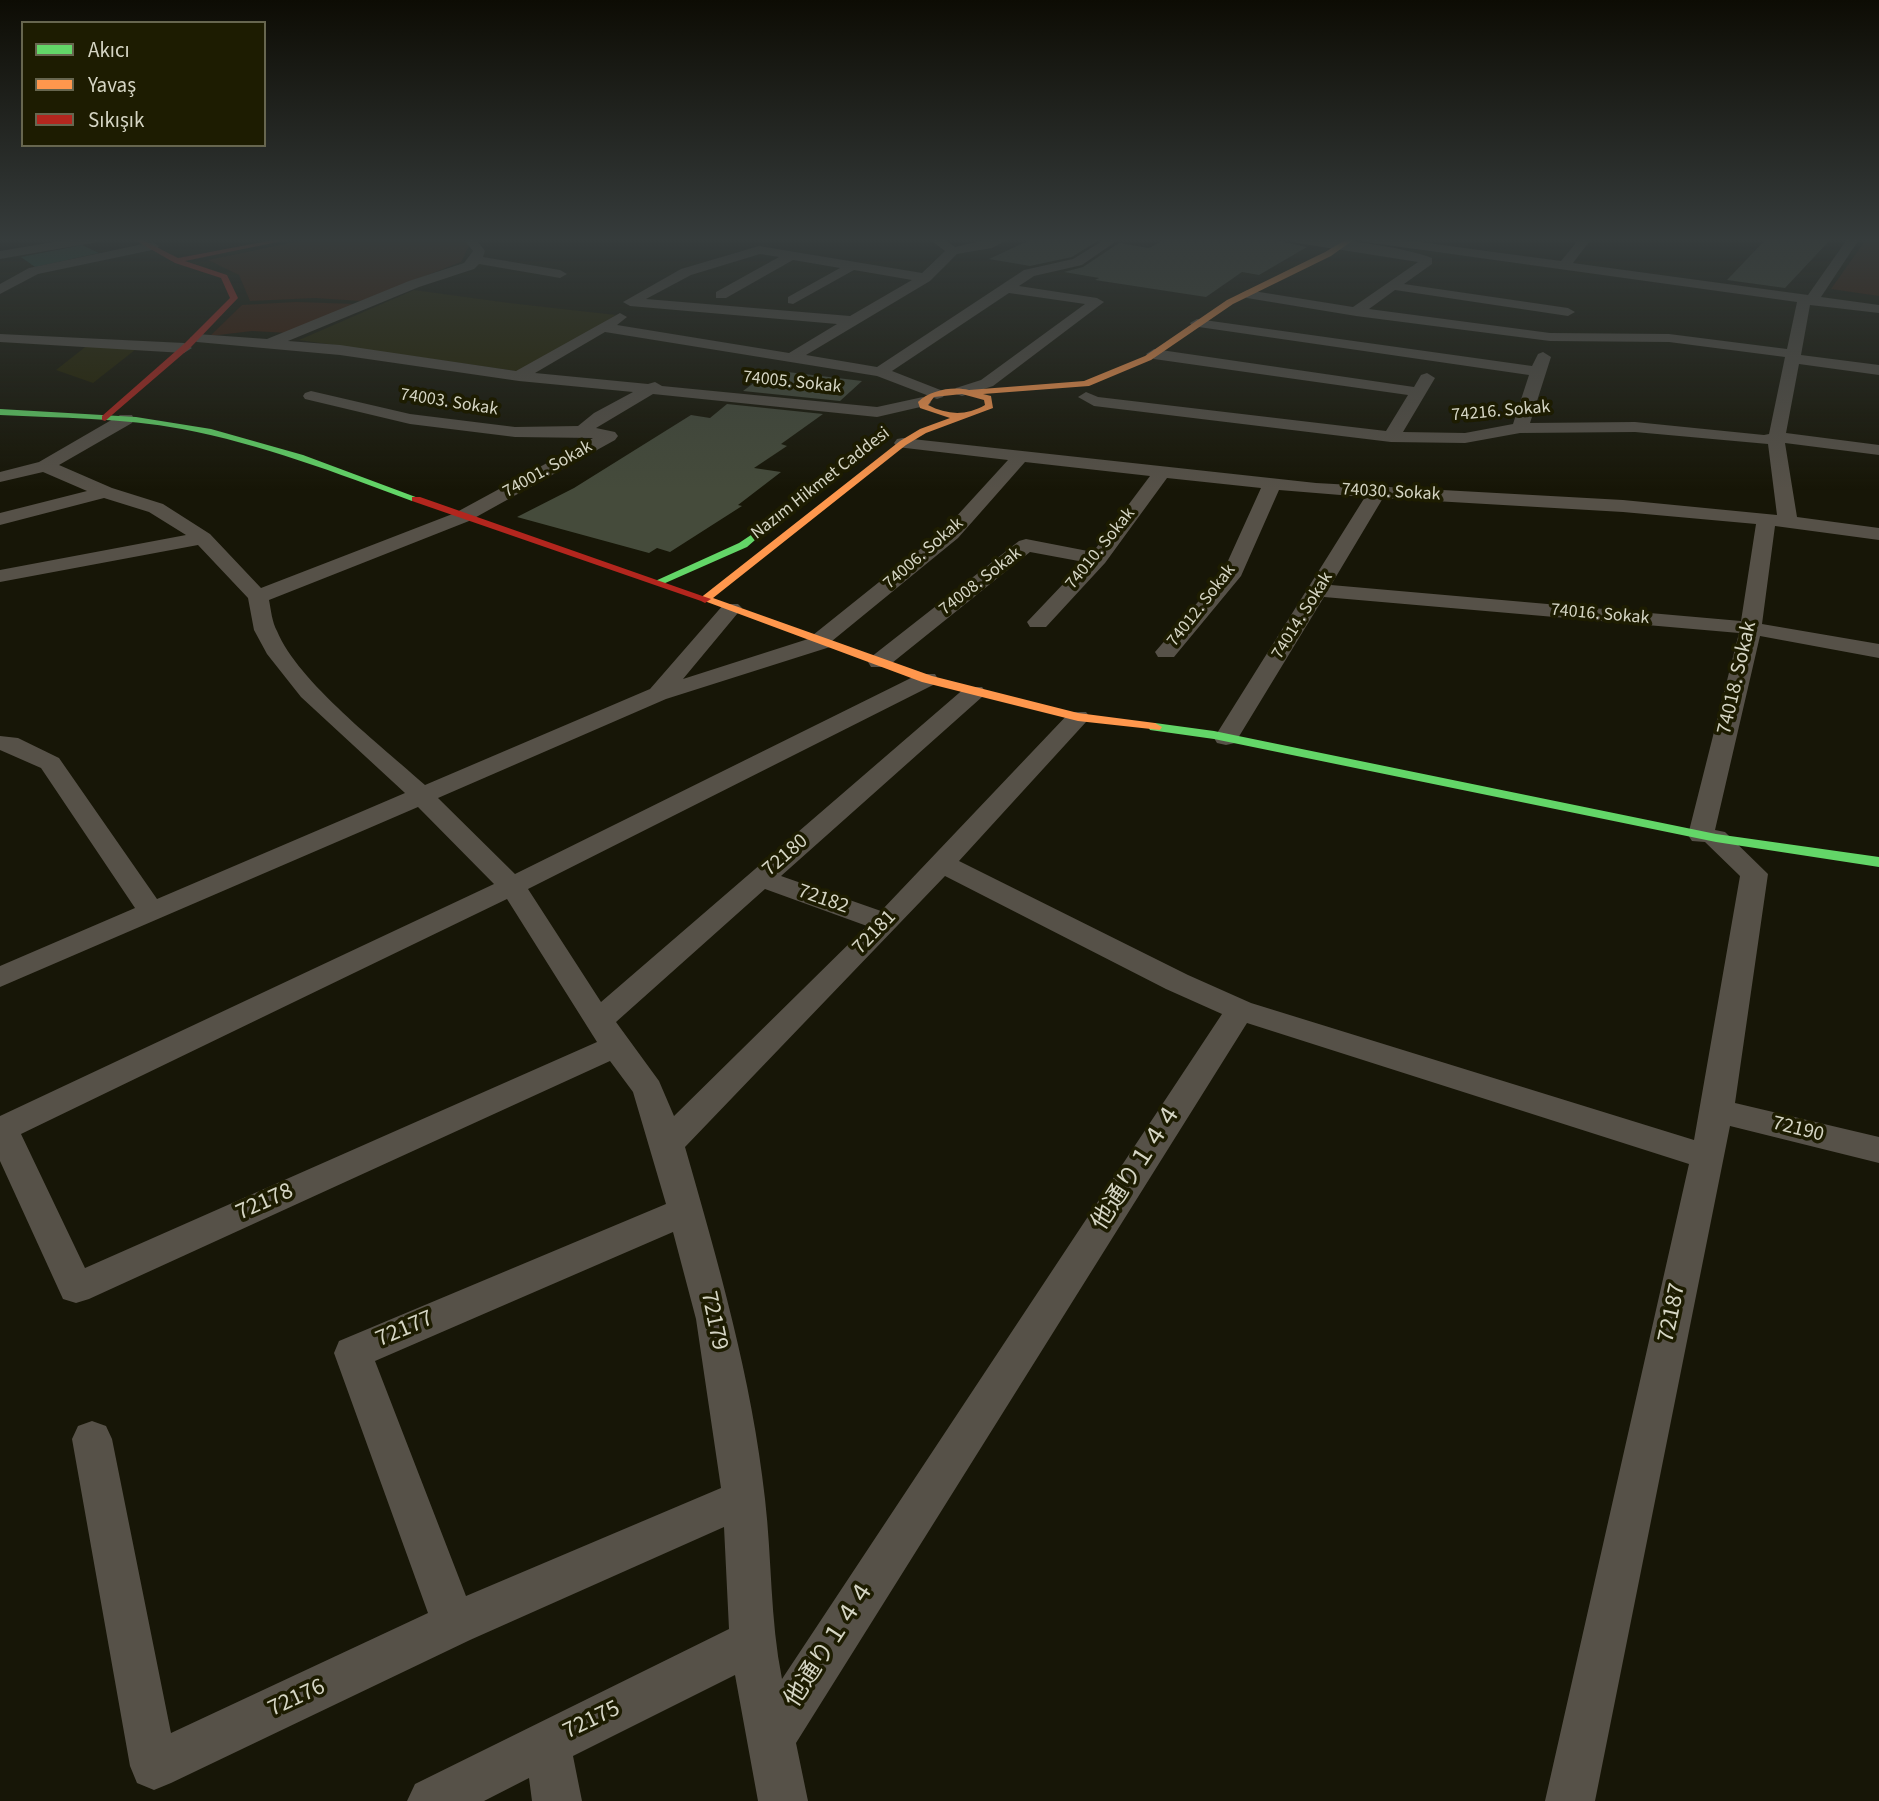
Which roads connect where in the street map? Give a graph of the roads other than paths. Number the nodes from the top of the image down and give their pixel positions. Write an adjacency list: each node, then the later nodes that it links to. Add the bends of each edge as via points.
1 (211, 322): 14 (main road)
2 (321, 322): 15 (street)
3 (611, 322): 11 (street)
4 (851, 322): 19 (street)
5 (955, 322): 21 (street)
6 (1070, 322): 25 (street, via 987,383)
7 (1386, 322): 16 (street)
8 (1470, 322): 16 (street)
9 (1800, 322): 18 (street)
10 (1197, 323): 16 (street); 17 (main road)
11 (604, 327): 19 (street); 23 (street)
12 (1550, 337): 16 (street); 18 (street, via 1669,338); 22 (street)
13 (0, 338): 14 (street, 74005. Sokak)
14 (191, 343): 15 (street, 74005. Sokak); 34 (main road)
15 (270, 343): 23 (street, 74005. Sokak)
16 (1450, 343): 22 (street); 26 (street)
17 (1151, 356): 25 (main road, via 1086,384); 26 (street); 28 (main road, via 1122,387)
18 (1793, 356): 20 (street); 38 (street)
19 (789, 359): 21 (street)
20 (1879, 370)
21 (880, 372): 29 (street)
22 (1538, 372): 35 (street)
23 (519, 376): 24 (street, 74005. Sokak)
24 (655, 387): 29 (street, 74005. Sokak, via 877,412); 37 (street, 74001. Sokak)
25 (967, 392): 29 (main road, Nazım Hikmet Caddesi); 33 (main road, via 991,402)
26 (1418, 393): 39 (street)
27 (311, 396): 37 (street, 74003. Sokak, via 410,419 515,432)
28 (1087, 397): 30 (main road); 39 (street, 74216. Sokak)
29 (928, 401): 33 (main road, via 946,415); 36 (main road, Nazım Hikmet Caddesi, via 899,414)
30 (1038, 404)
31 (1003, 410): 33 (main road, Nazım Hikmet Caddesi)
32 (0, 412): 34 (main road)
33 (974, 414): 40 (main road, Nazım Hikmet Caddesi, via 923,431)
34 (116, 419): 43 (street); 49 (main road, via 216,433 312,460)
35 (1520, 428): 38 (street, 74216. Sokak, via 1634,427 1764,440); 39 (street, 74216. Sokak, via 1465,438)
36 (882, 429)
37 (582, 431): 49 (street, 74001. Sokak, via 609,436)
38 (1776, 436): 41 (street, 74216. Sokak); 52 (street, 74018. Sokak)
39 (1391, 437)
40 (903, 443): 42 (street, 74030. Sokak); 60 (main road, Nazım Hikmet Caddesi)
41 (1879, 450)
42 (1020, 457): 44 (street, 74030. Sokak); 64 (street, 74006. Sokak, via 951,534)
43 (45, 466): 45 (street); 47 (street)
44 (1161, 473): 46 (street, 74030. Sokak); 55 (street, 74010. Sokak)
45 (0, 477)
46 (1273, 483): 48 (street, 74030. Sokak); 66 (street, 74012. Sokak, via 1231,576)
47 (105, 492): 50 (street); 54 (street, via 156,508)
48 (1377, 492): 52 (street, 74030. Sokak, via 1623,506); 58 (street, 74014. Sokak)
49 (462, 517): 57 (main road); 59 (street)
50 (0, 519)
51 (775, 519): 57 (main road, Nazım Hikmet Caddesi, via 743,545)
52 (1777, 521): 53 (street, 74030. Sokak); 63 (street, 74018. Sokak)
53 (1879, 534)
54 (203, 538): 56 (street); 59 (street)
55 (1098, 559): 62 (street, 74010. Sokak); 67 (street, 74008. Sokak, via 1026,545)
56 (0, 576)
57 (659, 582): 60 (main road)
58 (1320, 590): 63 (street, 74016. Sokak); 72 (street, 74014. Sokak)
59 (258, 597): 74 (street, 72179, via 265,630 309,692)
60 (705, 599): 61 (main road)
61 (731, 608): 64 (main road); 70 (street)
62 (1038, 622)
63 (1751, 628): 65 (street, 74016. Sokak); 75 (street, 74018. Sokak)
64 (820, 641): 67 (main road); 70 (street)
65 (1879, 651)
66 (1166, 652)
67 (879, 662): 68 (main road)
68 (928, 679): 69 (main road); 79 (street)
69 (974, 692): 71 (main road); 78 (street, 72180)
70 (658, 694): 74 (street)
71 (1078, 717): 72 (main road); 77 (street, 72181)
72 (1226, 738): 75 (main road)
73 (0, 743): 80 (street, via 50,763)
74 (421, 794): 79 (street, 72179); 80 (street)
75 (1708, 836): 76 (main road); 85 (street, 72187, via 1754,874)
76 (1879, 862)
77 (941, 863): 81 (street, 72181); 83 (street)
78 (760, 878): 81 (street, 72182); 84 (street, 72180)
79 (512, 886): 84 (street, 72179); 86 (street)
80 (152, 912): 82 (street)
81 (886, 923): 87 (street, 72181)
82 (0, 977)
83 (1240, 1010): 89 (street); 95 (street, 他通り１４４)
84 (607, 1033): 86 (street, 72178, via 76,1288); 87 (street, 72179, via 648,1089)
85 (1717, 1111): 88 (street, 72190); 89 (street, 72187)
86 (1, 1129)
87 (667, 1144): 90 (street, 72179)
88 (1879, 1150)
89 (1706, 1157): 100 (street, 72187)
90 (686, 1211): 92 (street, 72179, via 715,1318); 93 (street, 72177, via 353,1353)
91 (92, 1439): 93 (street, 72176, via 154,1766)
92 (744, 1498): 93 (street, 72176); 94 (street, 72179)
93 (454, 1624)
94 (752, 1643): 95 (street, 72179); 96 (street, 72175)
95 (771, 1738): 99 (street, 72179)
96 (547, 1742): 97 (street, 72175); 98 (street)
97 (432, 1801)
98 (557, 1801)
99 (783, 1801)
100 (1570, 1801)

